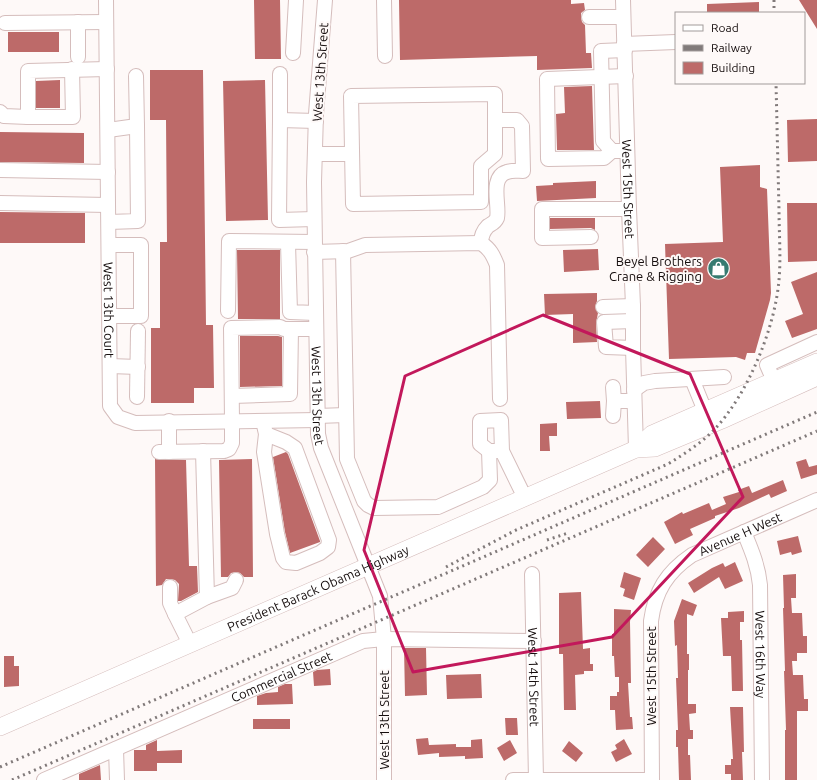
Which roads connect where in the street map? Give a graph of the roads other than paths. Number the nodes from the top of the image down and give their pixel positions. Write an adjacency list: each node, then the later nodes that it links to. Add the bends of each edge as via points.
1 (106, 0): 9 (street, West 13th Court)
2 (296, 0): 13 (street)
3 (325, 0): 25 (street, West 13th Street)
4 (384, 0): 14 (street)
5 (623, 0): 7 (street, West 15th Street)
6 (589, 17): 7 (street)
7 (624, 17): 12 (street, West 15th Street)
8 (78, 22): 9 (street); 10 (street); 15 (street)
9 (106, 22): 16 (street, West 13th Court)
10 (5, 23)
11 (675, 42): 12 (street)
12 (624, 47): 19 (street, West 15th Street); 20 (street, via 601,51)
13 (293, 53)
14 (385, 56)
15 (75, 63): 16 (street); 22 (street, via 28,71); 22 (street, via 73,118)
16 (107, 69): 27 (street, West 13th Court)
17 (280, 74): 23 (street)
18 (136, 76): 26 (street)
19 (626, 76): 20 (street); 29 (street, West 15th Street)
20 (602, 77): 28 (street, via 603,141); 28 (street, via 547,79 548,159 604,158)
21 (0, 112): 22 (street, via 4,116)
22 (28, 117)
23 (280, 120): 25 (street); 37 (street, via 279,220)
24 (495, 120): 31 (street, via 495,94 351,96); 31 (street, via 495,154 480,166 481,202 353,204); 41 (street, via 517,120 522,126 523,171 507,172 498,180 497,217 494,223 484,230)
25 (316, 121): 30 (street, West 13th Street)
26 (137, 126): 27 (street); 38 (street, via 138,221)
27 (108, 130): 33 (street, West 13th Court)
28 (612, 151): 29 (street)
29 (628, 151): 36 (street, West 15th Street)
30 (315, 154): 31 (street); 37 (street, West 13th Street)
31 (352, 154)
32 (0, 170): 33 (street)
33 (108, 172): 35 (street, West 13th Court)
34 (0, 203): 35 (street)
35 (108, 205): 38 (street, West 13th Court)
36 (629, 209): 39 (street, via 542,209 542,238); 45 (street, West 15th Street)
37 (314, 220): 43 (street, West 13th Street)
38 (108, 222): 42 (street, West 13th Court)
39 (591, 237)
40 (288, 242): 43 (street); 47 (street, via 229,241); 48 (street, via 290,312)
41 (481, 243): 44 (street, via 365,245); 66 (street, via 491,252 497,265)
42 (109, 245): 49 (street, West 13th Court); 49 (street, via 141,245 141,316)
43 (314, 247): 44 (street); 48 (street, West 13th Street)
44 (343, 251): 68 (street)
45 (633, 306): 46 (street); 50 (street, West 15th Street)
46 (603, 307)
47 (228, 311)
48 (316, 313): 52 (street, West 13th Street)
49 (110, 316): 57 (street, West 13th Court)
50 (633, 320): 55 (street, West 15th Street); 55 (street, via 604,322 606,347)
51 (291, 329): 52 (street); 64 (street, via 290,394); 64 (street, via 231,328)
52 (316, 329): 70 (street, West 13th Street)
53 (138, 331): 58 (street)
54 (817, 342): 62 (street, via 767,365)
55 (633, 348): 63 (street, West 15th Street)
56 (817, 362): 62 (main road, President Barack Obama Highway)
57 (110, 366): 58 (street); 71 (street, West 13th Court, via 110,406 118,417 135,423)
58 (138, 367): 65 (street)
59 (724, 377): 61 (street)
60 (817, 377): 74 (main road, President Barack Obama Highway, via 655,448)
61 (692, 379): 63 (street, via 644,383); 67 (street)
62 (774, 381): 67 (main road, President Barack Obama Highway)
63 (634, 395): 69 (street, via 621,402 614,394); 74 (street, West 15th Street)
64 (232, 396): 72 (street)
65 (137, 397)
66 (500, 399)
67 (705, 411): 74 (main road, President Barack Obama Highway, via 652,434)
68 (346, 415): 70 (street, West 13th Court); 76 (street, via 347,459 364,501 374,508 438,507 483,487 490,480 496,451)
69 (613, 416)
70 (317, 418): 73 (street, West 13th Court); 79 (street, West 13th Street, via 322,448)
71 (169, 421): 72 (street, West 13th Court); 75 (street, via 164,452)
72 (232, 421): 73 (street, West 13th Court); 75 (street, via 232,443 229,449)
73 (265, 428): 73 (street, via 295,448 329,540 328,547 320,553 296,563 286,562 283,558 277,534 264,452)
74 (636, 449): 76 (main road, President Barack Obama Highway)
75 (203, 451): 84 (street)
76 (525, 498): 79 (main road, President Barack Obama Highway)
77 (817, 500): 78 (street, Avenue H West)
78 (744, 532): 81 (street, Avenue H West, via 692,555 681,562); 97 (street, West 16th Way, via 755,557 760,585)
79 (368, 567): 86 (street, West 13th Street, via 380,596); 88 (main road, President Barack Obama Highway)
80 (532, 574): 87 (street, West 14th Street)
81 (669, 576): 96 (street, West 15th Street, via 657,595 651,621)
82 (236, 580): 84 (street, via 232,588)
83 (170, 587): 85 (street, via 170,603)
84 (207, 597): 85 (street)
85 (175, 614): 88 (street)
86 (384, 639): 87 (street, Commercial Street); 90 (street, Commercial Street, via 363,641); 93 (street, West 13th Street)
87 (534, 641): 95 (street, West 14th Street)
88 (190, 644): 89 (main road, President Barack Obama Highway)
89 (0, 727)
90 (116, 749): 91 (street, Commercial Street); 92 (street)
91 (44, 780)
92 (117, 780)
93 (384, 780)
94 (513, 780): 95 (street)
95 (536, 780): 96 (street)
96 (652, 780)
97 (762, 780)

